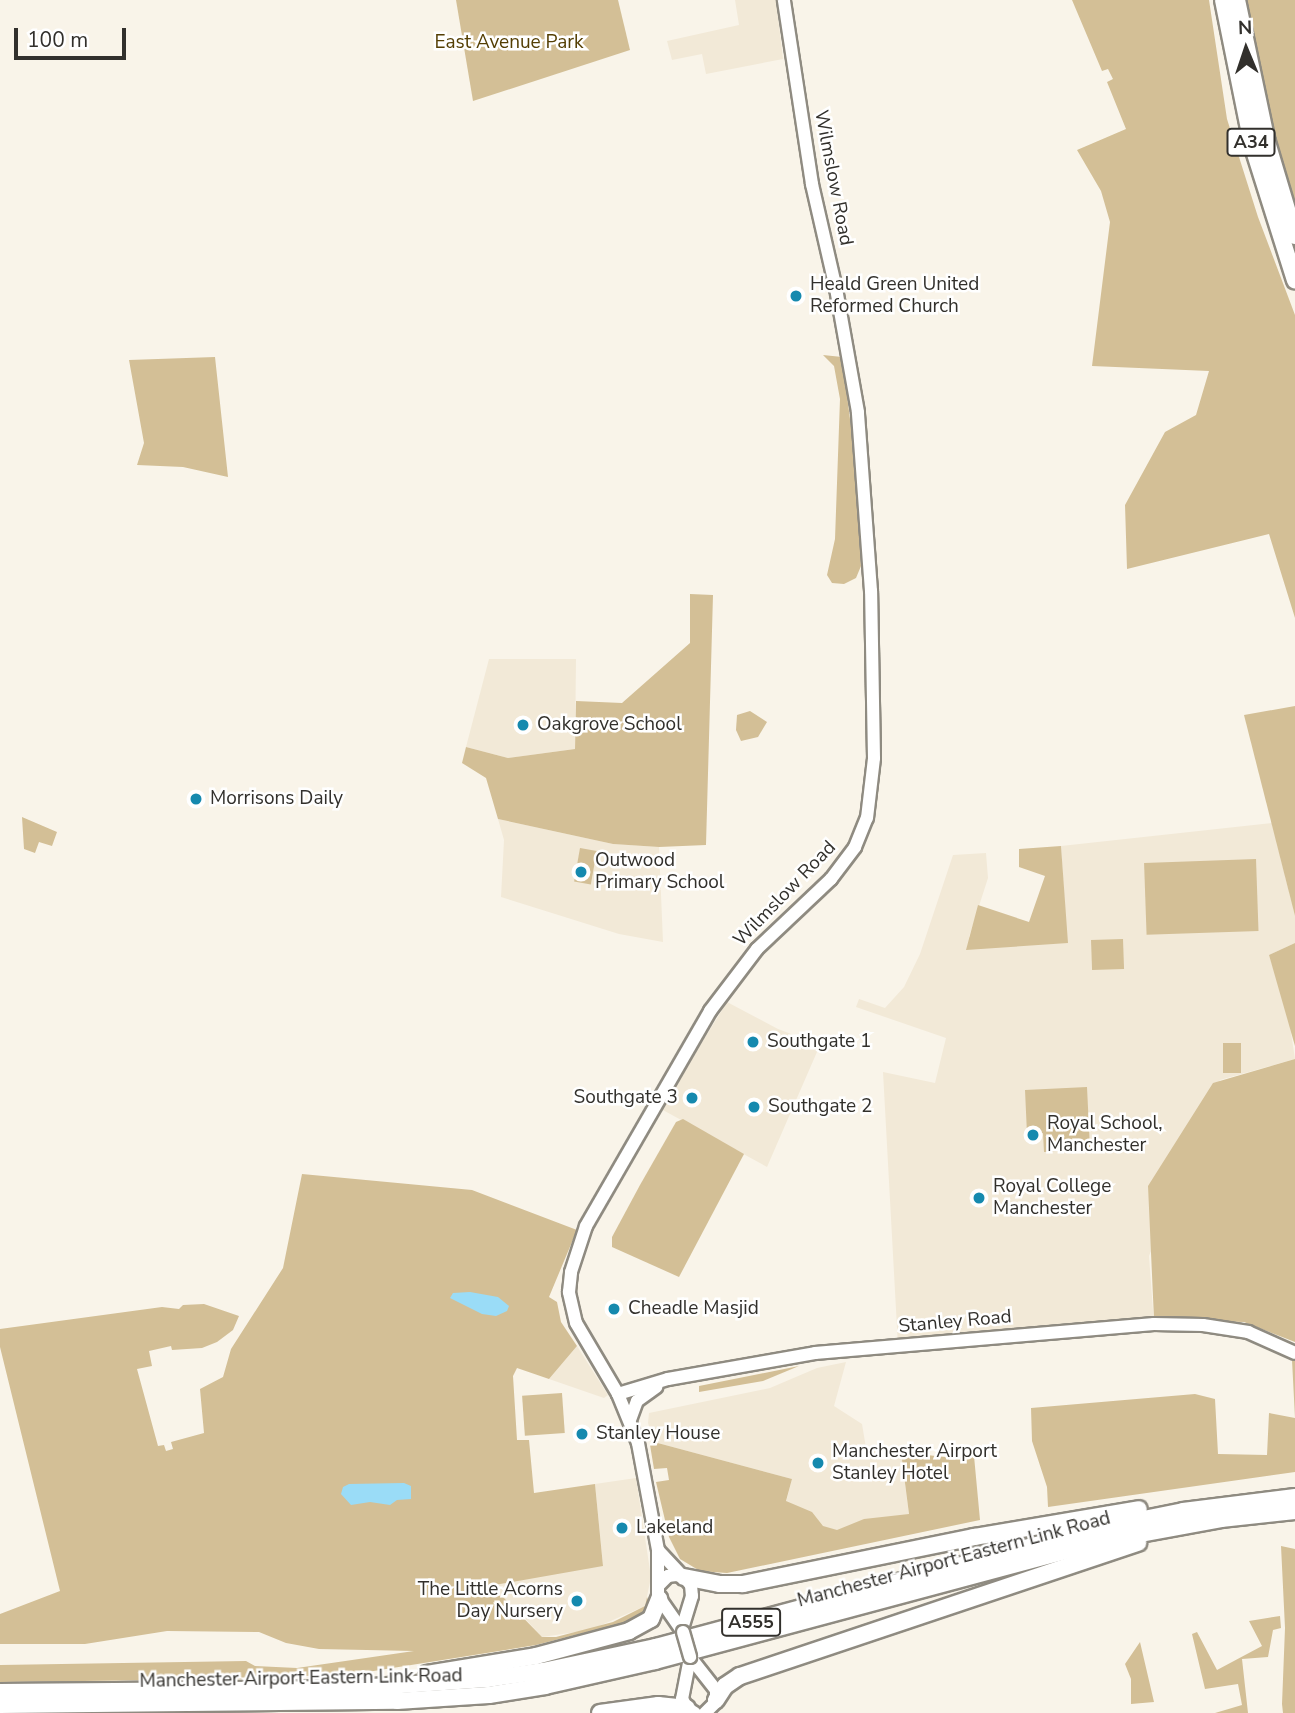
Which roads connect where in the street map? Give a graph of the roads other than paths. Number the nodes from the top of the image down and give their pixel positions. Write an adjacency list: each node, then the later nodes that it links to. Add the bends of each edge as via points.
1 (784, 0): 8 (main road, Wilmslow Road, via 810,172 858,412 871,590 873,778 867,818 855,847 831,879 757,949 723,992 586,1226 571,1272 571,1308)
2 (1223, 0): 5 (highway, A34, via 1252,144)
3 (1237, 0): 4 (highway, A34, via 1266,142)
4 (1295, 236)
5 (1295, 280)
6 (1295, 1353): 7 (main road, Stanley Road, via 1248,1332 1203,1325 1154,1325 815,1353)
7 (668, 1379): 8 (main road, Stanley Road); 9 (main road, via 642,1395)
8 (618, 1394): 9 (main road, Wilmslow Road)
9 (630, 1420): 12 (main road, Wilmslow Road)
10 (1295, 1495): 13 (highway, A555, via 1174,1505 1038,1525 743,1584); 20 (highway, Manchester Airport Eastern Link Road / A555, via 1104,1527 656,1647 543,1671 394,1687)
11 (1295, 1511): 22 (highway, Manchester Airport Eastern Link Road / A555, via 1209,1520 1108,1540 633,1667 545,1686 397,1701); 24 (highway, A555, via 1167,1535 1101,1555 740,1676 725,1686)
12 (658, 1550): 13 (main road); 14 (main road, Wilmslow Road)
13 (683, 1577): 14 (main road, via 667,1576); 15 (main road, via 691,1586)
14 (662, 1597): 15 (main road, via 680,1608); 16 (main road); 20 (highway, via 644,1625 536,1656 360,1682)
15 (690, 1600): 16 (main road)
16 (683, 1631): 17 (main road, bridge)
17 (690, 1657): 18 (main road); 19 (main road)
18 (709, 1682): 19 (main road, via 696,1679); 24 (main road, via 716,1690)
19 (685, 1688): 25 (main road, via 682,1699)
20 (198, 1691): 21 (highway, Manchester Airport Eastern Link Road / A555)
21 (0, 1692)
22 (213, 1703): 23 (highway, Manchester Airport Eastern Link Road / A555); 26 (highway)
23 (0, 1705)
24 (716, 1705): 28 (main road)
25 (692, 1712): 27 (highway, via 666,1704)
26 (313, 1713)
27 (600, 1713)
28 (705, 1713)

